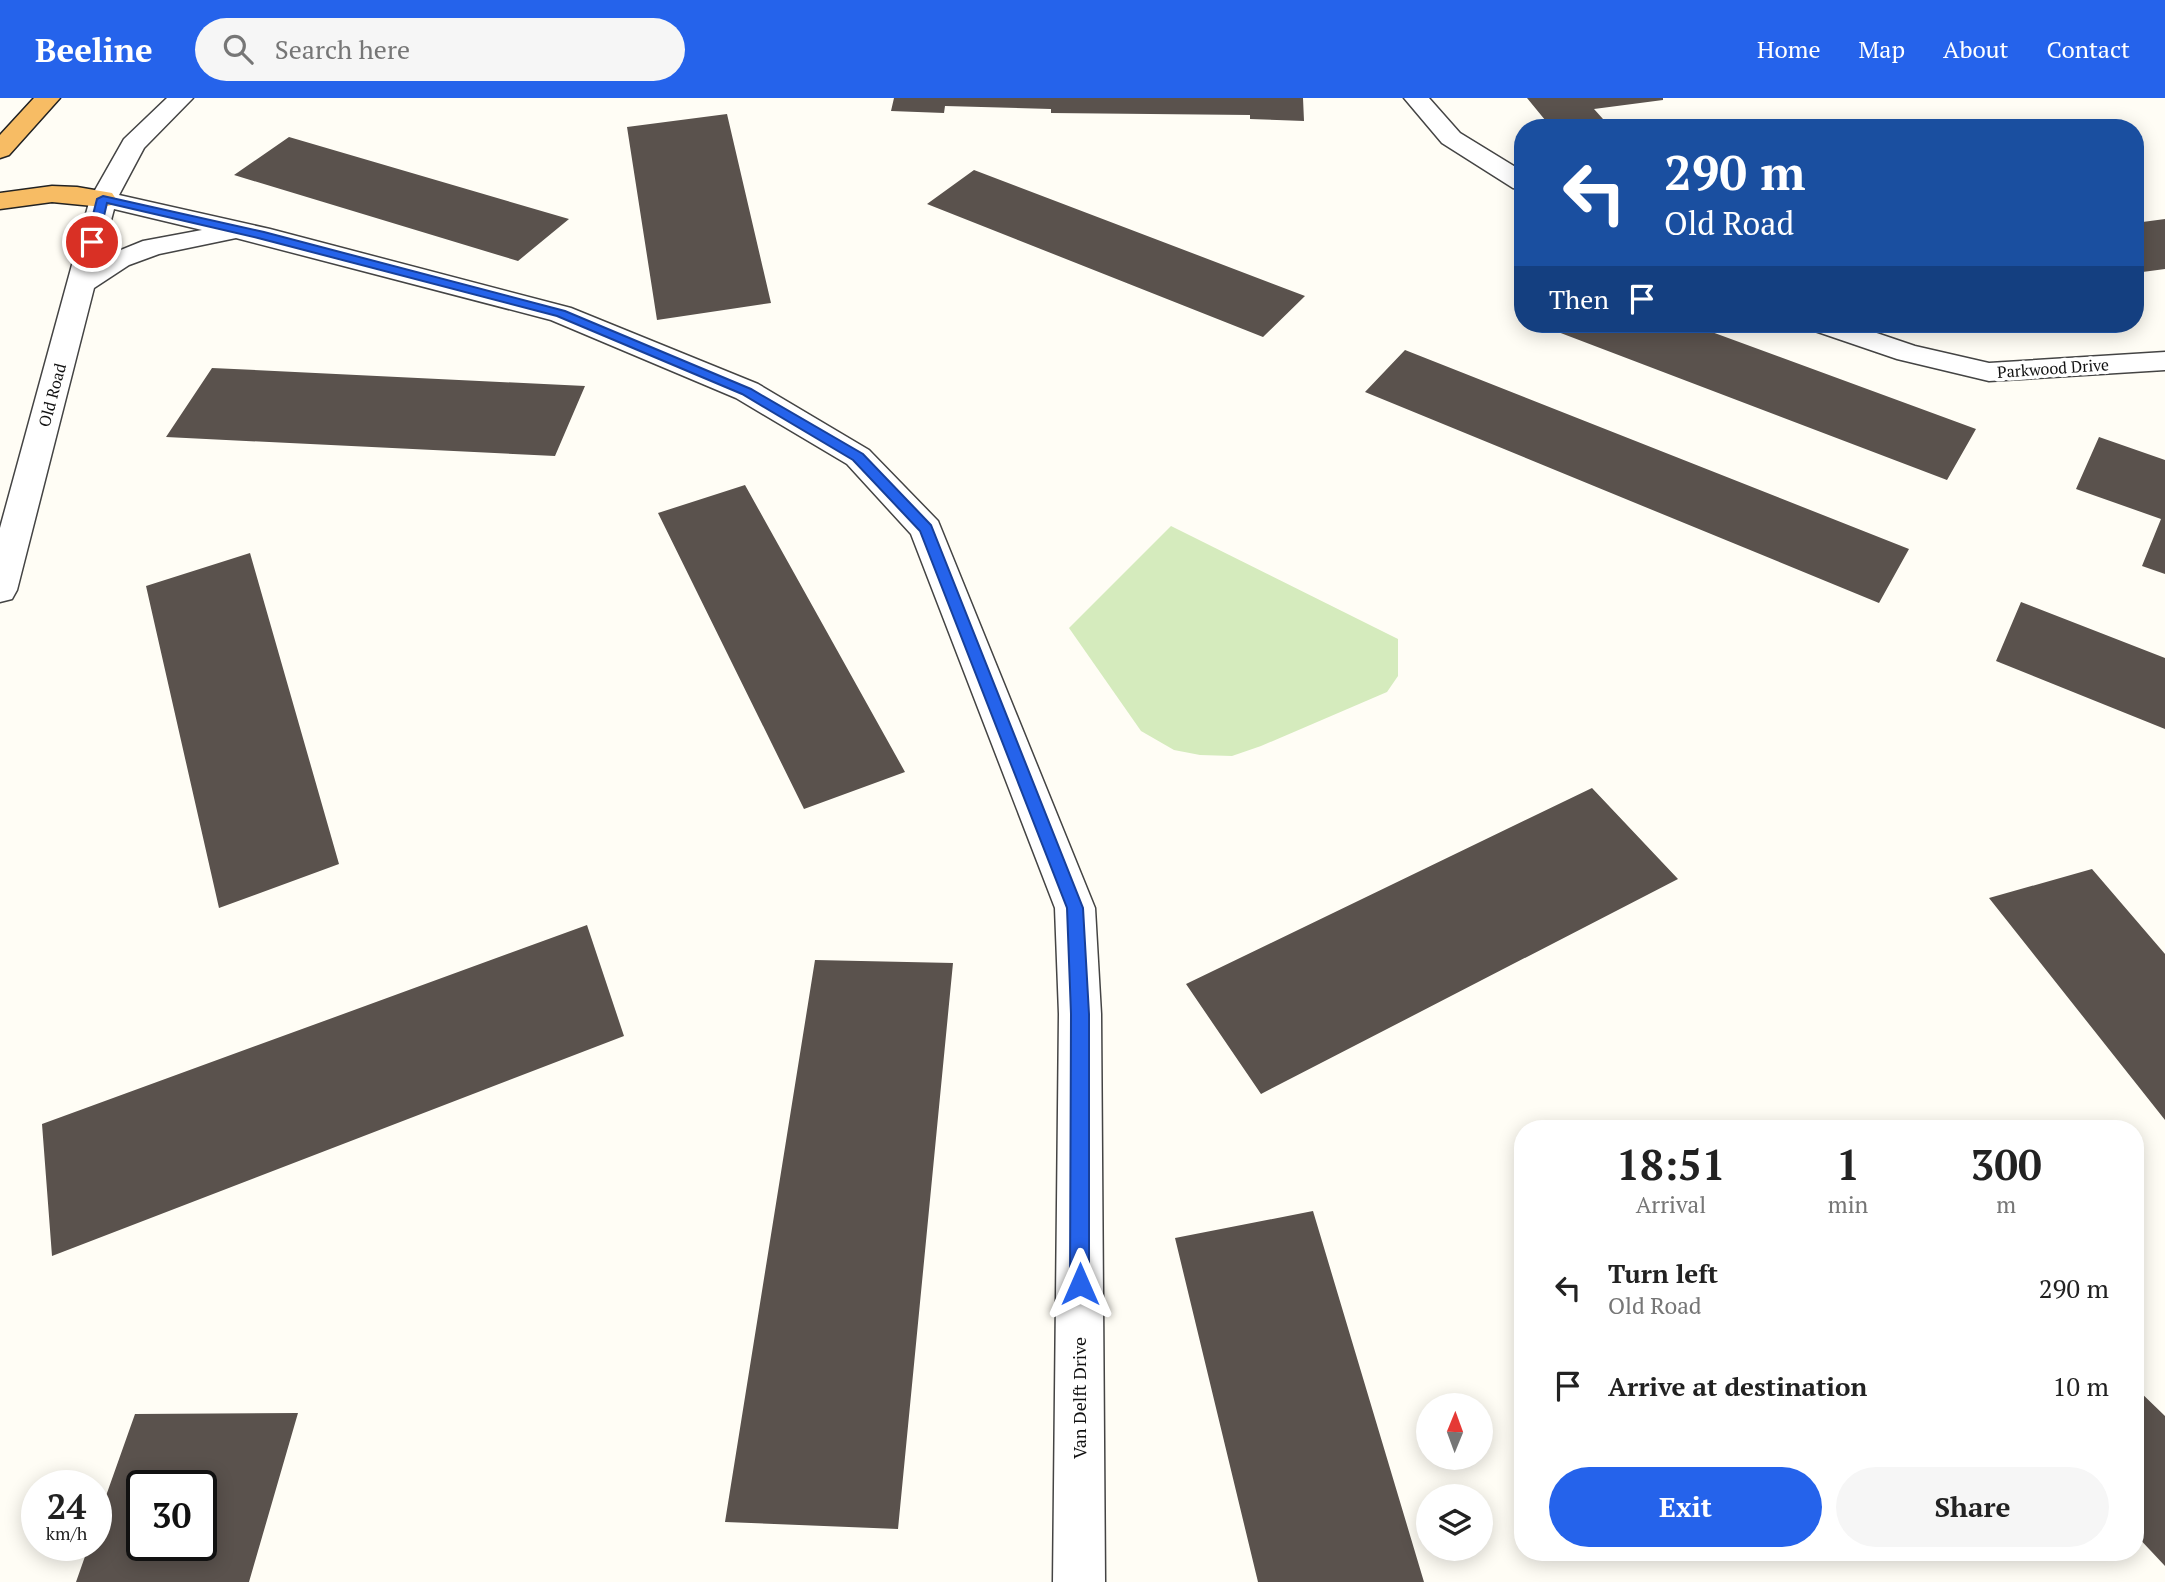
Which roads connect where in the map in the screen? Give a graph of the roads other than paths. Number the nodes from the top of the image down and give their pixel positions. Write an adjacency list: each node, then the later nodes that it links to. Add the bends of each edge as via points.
1 (48, 98): 4 (highway)
2 (181, 98): 6 (street, Old Road, via 133,144)
3 (1416, 98): 5 (street, via 1451,138)
4 (0, 150)
5 (1514, 177)
6 (103, 199): 7 (highway, via 50,192); 8 (street, Van Delft Drive); 9 (street, Old Road)
7 (0, 201)
8 (244, 231): 9 (street, Van Delft Drive, via 153,247 119,259); 13 (street, Van Delft Drive, via 561,314 747,391 858,457 926,528 1075,908 1080,1014)
9 (81, 284): 12 (street, Old Road)
10 (1848, 333): 11 (street, Parkwood Drive, via 1907,353 1989,372)
11 (2165, 361)
12 (0, 590)
13 (1079, 1582)

